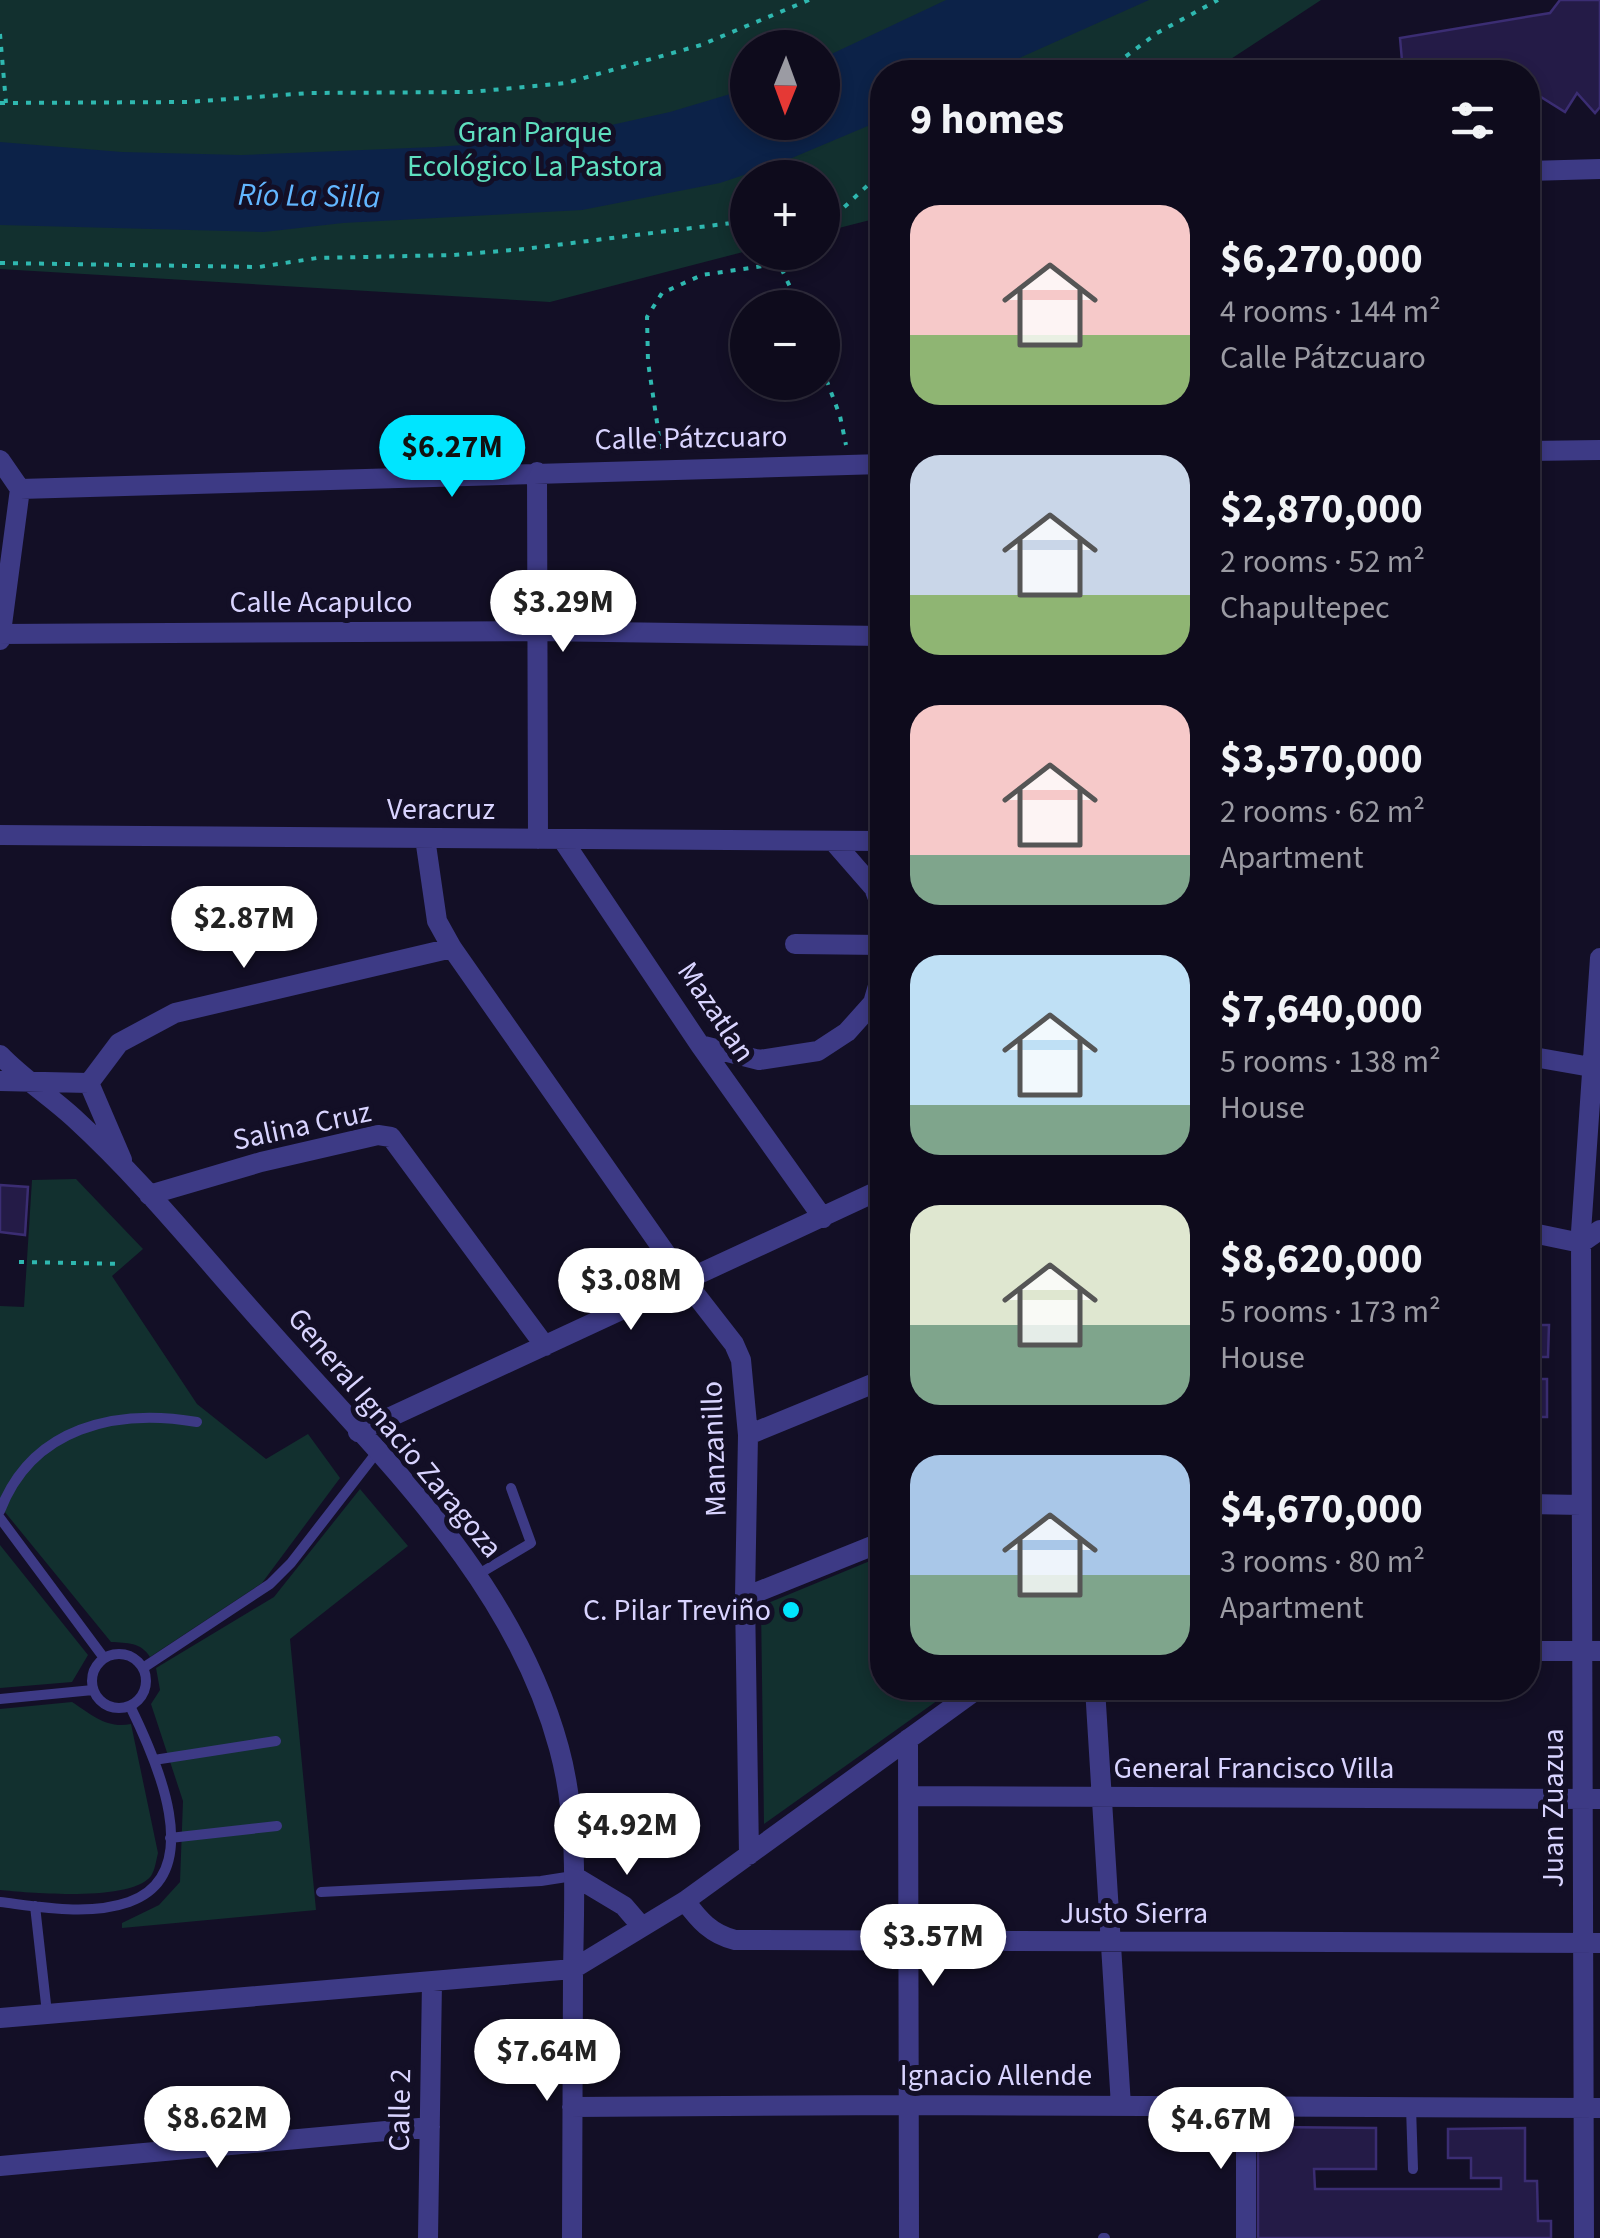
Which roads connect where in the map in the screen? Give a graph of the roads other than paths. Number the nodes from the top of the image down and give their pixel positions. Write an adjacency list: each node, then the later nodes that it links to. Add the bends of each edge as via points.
1 (1600, 170): 2 (street)
2 (1540, 171)
3 (1600, 450): 4 (street)
4 (1540, 451)
5 (0, 460): 8 (street)
6 (870, 464): 7 (street, Calle Pátzcuaro)
7 (537, 472): 8 (street, Calle Pátzcuaro); 9 (street)
8 (20, 489): 10 (street)
9 (538, 630): 10 (street, Calle Acapulco); 11 (street, Calle Acapulco); 14 (street)
10 (0, 636)
11 (870, 636)
12 (0, 835): 13 (street, Veracruz)
13 (425, 838): 14 (street, Veracruz); 21 (street, Manzanillo, via 437,921)
14 (538, 839): 15 (street, Veracruz)
15 (562, 839): 16 (street, Veracruz); 24 (street, Mazatlan)
16 (834, 841): 17 (street, Veracruz); 18 (street)
17 (870, 841)
18 (870, 883)
19 (794, 944): 20 (street)
20 (870, 946)
21 (452, 948): 30 (street, via 175,1012 120,1043); 38 (street, Manzanillo)
22 (1600, 958): 27 (street, Juan Zuazua)
23 (870, 1006): 24 (street, via 818,1052 759,1060)
24 (700, 1045): 34 (street, Mazatlan)
25 (0, 1055): 29 (street, General Ignacio Zaragoza)
26 (1540, 1058): 27 (street)
27 (1591, 1066): 37 (street, Juan Zuazua)
28 (0, 1080): 29 (street)
29 (25, 1081): 30 (street); 31 (street, General Ignacio Zaragoza, via 73,1117)
30 (89, 1083): 31 (street)
31 (126, 1172): 32 (street, General Ignacio Zaragoza)
32 (149, 1195): 39 (street, Salina Cruz, via 261,1162 391,1137); 42 (street, General Ignacio Zaragoza)
33 (870, 1195): 34 (street)
34 (823, 1218): 38 (street)
35 (1600, 1230): 37 (street)
36 (1540, 1234): 37 (street)
37 (1581, 1243): 47 (street, Juan Zuazua)
38 (684, 1281): 39 (street); 43 (street, Manzanillo, via 734,1344)
39 (545, 1346): 42 (street)
40 (870, 1385): 43 (street)
41 (197, 1422): 48 (lane, via 123,1418 80,1428 38,1452 16,1478)
42 (358, 1432): 44 (street, General Ignacio Zaragoza)
43 (748, 1435): 51 (street, Manzanillo)
44 (377, 1452): 50 (street, General Ignacio Zaragoza); 55 (lane, via 270,1584)
45 (511, 1488): 50 (lane, via 531,1543)
46 (1540, 1504): 47 (street)
47 (1580, 1505): 53 (street, Juan Zuazua)
48 (0, 1514): 54 (lane)
49 (870, 1547): 51 (street)
50 (477, 1575): 70 (street, General Ignacio Zaragoza, via 521,1649 560,1750)
51 (745, 1597): 69 (street, Manzanillo)
52 (1540, 1650): 53 (street)
53 (1592, 1651): 66 (street, Juan Zuazua)
54 (104, 1658): 55 (lane, via 130,1656); 56 (lane, via 93,1672)
55 (142, 1668): 60 (lane, via 146,1686)
56 (93, 1690): 57 (lane); 60 (lane, via 112,1708)
57 (0, 1698)
58 (962, 1700): 61 (street)
59 (1096, 1700): 65 (street)
60 (130, 1706): 63 (lane)
61 (908, 1739): 64 (street); 69 (street)
62 (276, 1741): 63 (lane)
63 (154, 1760): 68 (lane)
64 (908, 1796): 65 (street, General Francisco Villa); 76 (street)
65 (1102, 1797): 66 (street, General Francisco Villa); 77 (street)
66 (1592, 1799): 78 (street, Juan Zuazua)
67 (278, 1826): 68 (lane)
68 (170, 1838): 74 (lane, via 168,1871 131,1902)
69 (749, 1855): 72 (street)
70 (574, 1876): 71 (lane); 75 (street, via 624,1906); 79 (street, General Ignacio Zaragoza)
71 (321, 1892)
72 (685, 1901): 75 (street); 76 (street, Justo Sierra, via 702,1924 735,1940)
73 (0, 1902): 74 (lane)
74 (35, 1906): 81 (lane)
75 (642, 1928): 79 (street)
76 (908, 1942): 77 (street, Justo Sierra); 83 (street)
77 (1112, 1942): 78 (street, Justo Sierra); 84 (street)
78 (1591, 1943): 88 (street, Juan Zuazua)
79 (573, 1970): 80 (street); 86 (street, General Ignacio Zaragoza)
80 (432, 1982): 81 (street); 89 (street, Calle 2)
81 (47, 2014): 82 (street)
82 (0, 2018)
83 (909, 2105): 84 (street, Ignacio Allende); 86 (street, Ignacio Allende); 94 (street)
84 (1121, 2106): 85 (street, Ignacio Allende)
85 (1246, 2106): 87 (street, Ignacio Allende); 95 (street)
86 (572, 2107): 93 (street, General Ignacio Zaragoza)
87 (1411, 2107): 88 (street, Ignacio Allende); 91 (lane)
88 (1592, 2108): 96 (street, Juan Zuazua)
89 (430, 2126): 90 (street); 92 (street, Calle 2)
90 (0, 2166)
91 (1412, 2169)
92 (428, 2238)
93 (572, 2238)
94 (909, 2238)
95 (1246, 2238)
96 (1584, 2238)

